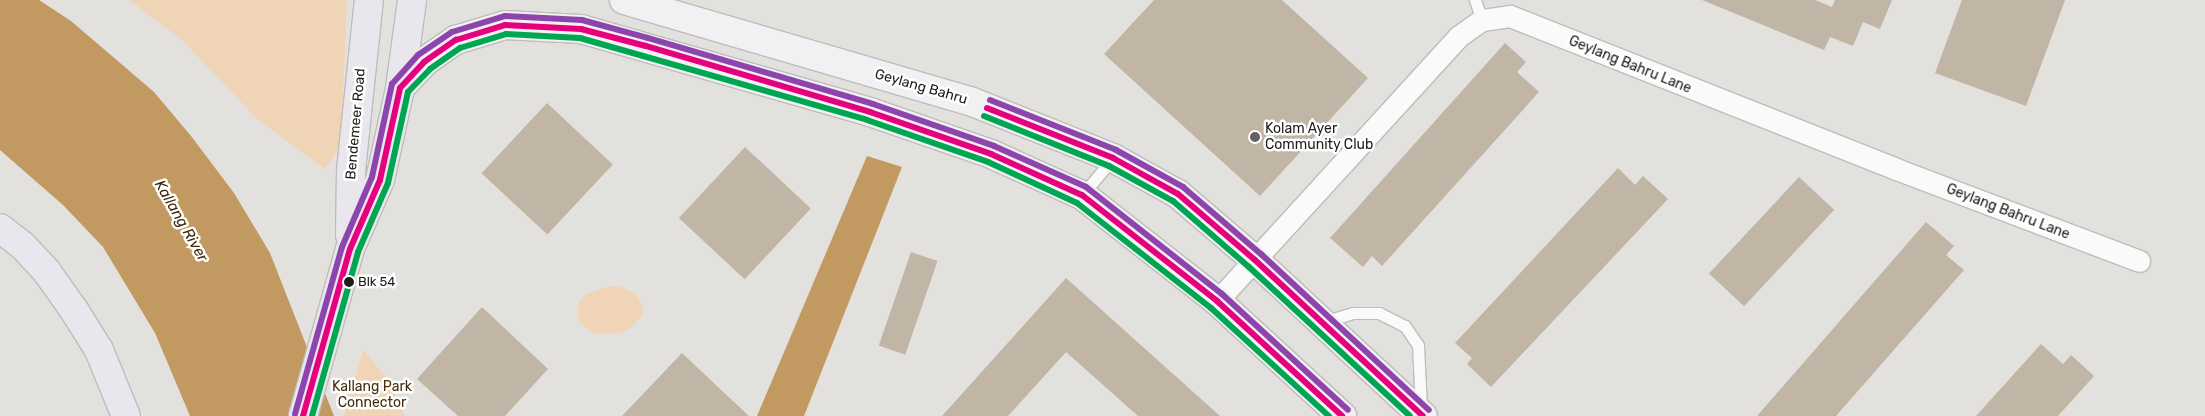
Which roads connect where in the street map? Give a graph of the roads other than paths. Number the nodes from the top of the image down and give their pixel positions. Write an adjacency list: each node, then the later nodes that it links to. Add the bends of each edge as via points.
1 (369, 0): 10 (main road, Bendemeer Road, via 351,170)
2 (412, 0): 6 (main road, Bendemeer Road)
3 (624, 0): 7 (main road, Geylang Bahru, via 970,101)
4 (1475, 0): 5 (lane)
5 (1482, 20): 11 (street, Geylang Bahru Lane, via 1459,36); 12 (street, Geylang Bahru Lane, via 1510,16 1896,170)
6 (400, 88): 8 (main road, via 424,62 456,40 482,31 505,25 581,29 870,112 991,154); 10 (main road, Bendemeer Road, via 380,180)
7 (1113, 158): 8 (lane); 11 (main road, Geylang Bahru, via 1178,194)
8 (1082, 196): 13 (main road)
9 (0, 228): 16 (main road, via 23,246 47,272 74,310 99,350)
10 (350, 249): 17 (main road, Bendemeer Road)
11 (1255, 260): 13 (street, Geylang Bahru Lane); 14 (main road, Geylang Bahru)
12 (2139, 261)
13 (1216, 301): 18 (main road)
14 (1321, 323): 15 (main road, Geylang Bahru); 15 (lane, via 1353,313 1379,313 1405,326 1418,345)
15 (1422, 415)
16 (126, 416)
17 (303, 416)
18 (1342, 416)

